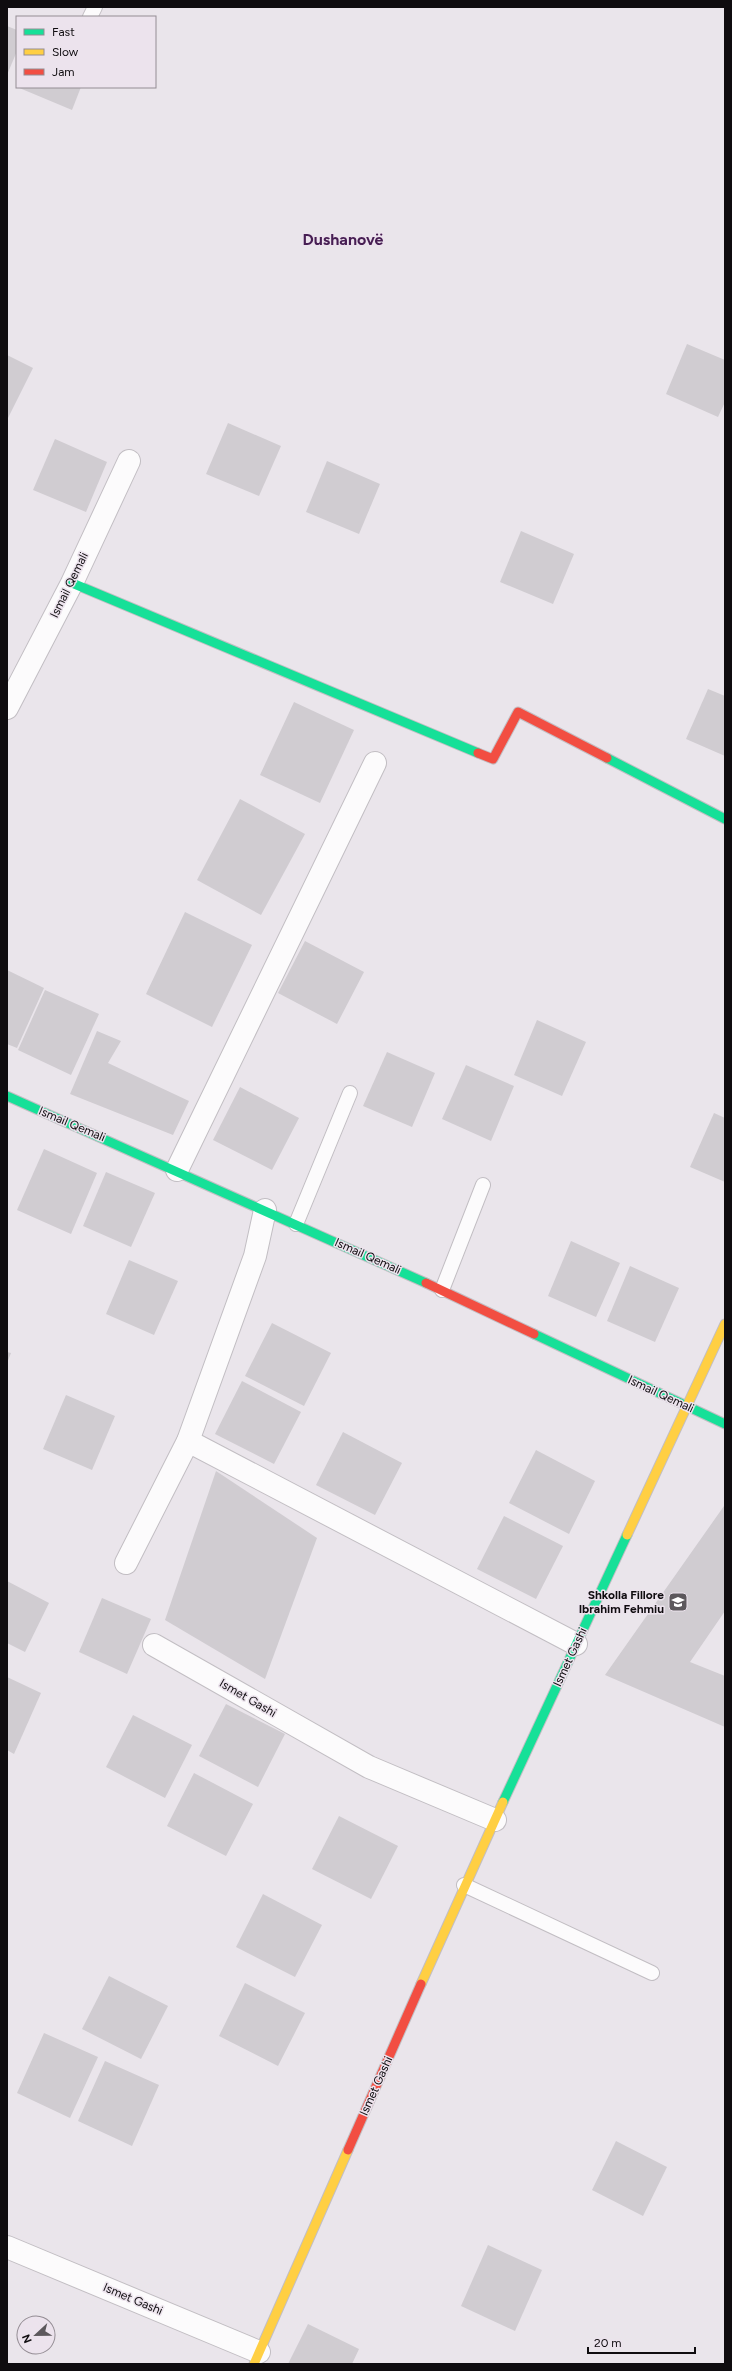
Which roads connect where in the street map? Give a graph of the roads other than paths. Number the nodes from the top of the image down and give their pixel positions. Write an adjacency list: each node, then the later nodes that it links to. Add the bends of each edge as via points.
1 (95, 7): 2 (lane)
2 (90, 16)
3 (129, 461): 4 (street, Ismail Qemali)
4 (72, 583): 5 (street, Ismail Qemali); 7 (street, via 493,759 518,712)
5 (7, 708)
6 (376, 763): 10 (street)
7 (725, 819)
8 (350, 1093): 13 (lane)
9 (7, 1096): 10 (street, Ismail Qemali)
10 (177, 1170): 12 (street, Ismail Qemali)
11 (483, 1185): 14 (lane)
12 (265, 1210): 13 (street, Ismail Qemali); 18 (street, via 255,1256)
13 (296, 1224): 14 (street, Ismail Qemali)
14 (442, 1290): 16 (street, Ismail Qemali)
15 (725, 1324): 16 (street, Ismet Gashi)
16 (687, 1407): 17 (street, Ismail Qemali); 20 (street, Ismet Gashi)
17 (725, 1424)
18 (188, 1441): 19 (street); 20 (street)
19 (126, 1563)
20 (576, 1644): 22 (street, Ismet Gashi)
21 (154, 1645): 22 (street, Ismet Gashi, via 369,1767)
22 (495, 1820): 23 (street, Ismet Gashi)
23 (464, 1885): 24 (lane); 26 (street, Ismet Gashi)
24 (652, 1973)
25 (7, 2247): 26 (street, Ismet Gashi)
26 (256, 2358)

